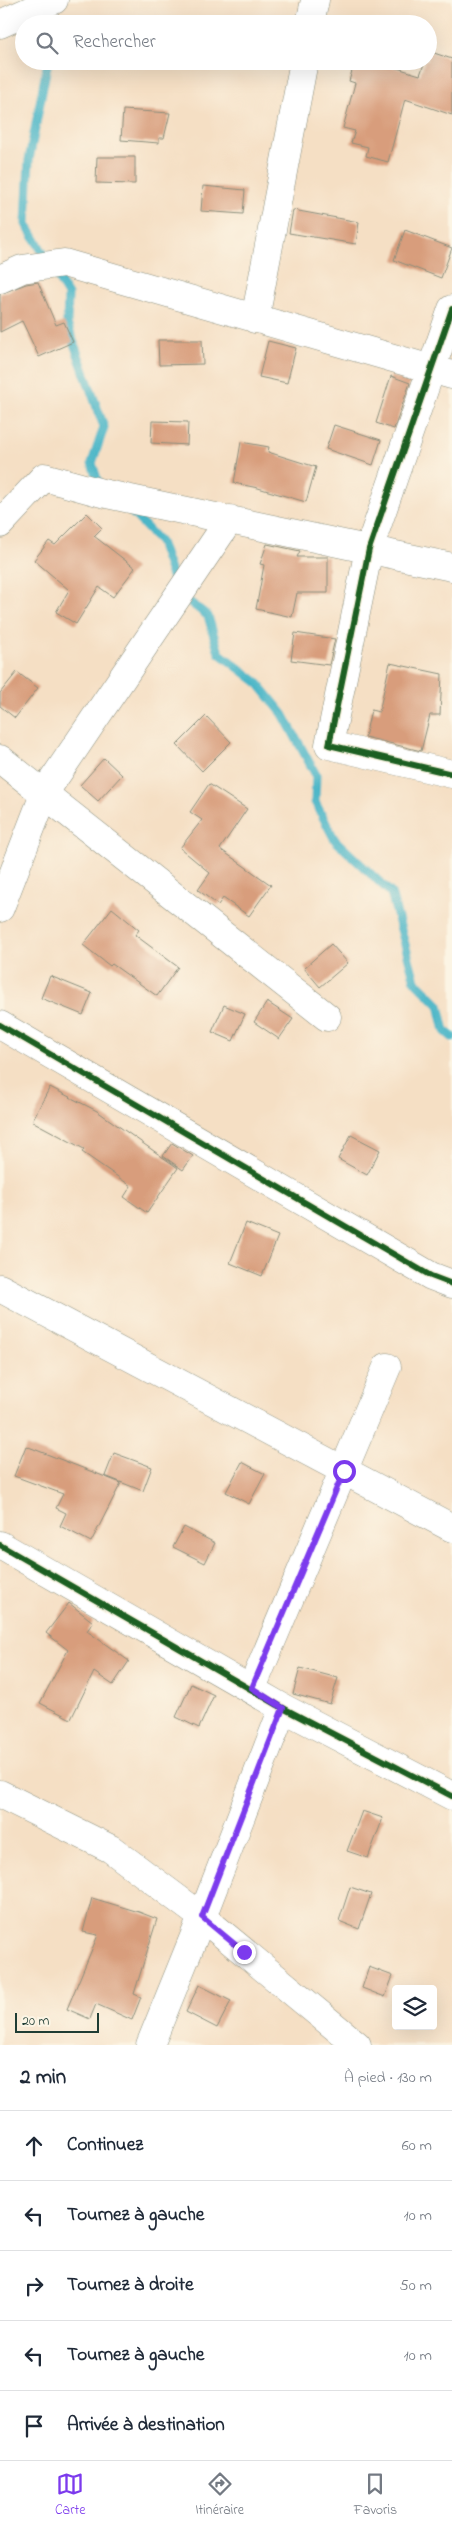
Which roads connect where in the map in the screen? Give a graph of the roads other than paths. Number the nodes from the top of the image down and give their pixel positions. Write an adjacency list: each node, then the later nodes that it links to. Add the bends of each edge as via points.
1 (54, 0): 3 (street)
2 (315, 0): 4 (street)
3 (20, 15)
4 (312, 15)
5 (15, 17): 6 (street)
6 (0, 24)
7 (302, 70): 10 (street)
8 (0, 279): 10 (street, via 22,269 52,264)
9 (452, 309): 11 (street)
10 (255, 320): 11 (street)
11 (441, 372): 14 (street)
12 (230, 519): 13 (street, via 102,493 44,477); 14 (street); 18 (street)
13 (0, 524)
14 (369, 549): 15 (street); 17 (street, via 329,745)
15 (452, 568)
16 (0, 759): 18 (street)
17 (452, 774)
18 (45, 792): 19 (street); 20 (street)
19 (0, 908)
20 (327, 1017)
21 (0, 1025): 22 (street, via 431,1276)
22 (452, 1284)
23 (0, 1288): 25 (street)
24 (387, 1367): 25 (street)
25 (344, 1471): 26 (street); 28 (street)
26 (452, 1528)
27 (0, 1545): 28 (street)
28 (252, 1688): 29 (street)
29 (283, 1708): 31 (street); 32 (street)
30 (0, 1794): 32 (street, via 111,1849)
31 (452, 1796)
32 (202, 1917): 33 (street); 34 (street)
33 (150, 2045)
34 (357, 2045)

